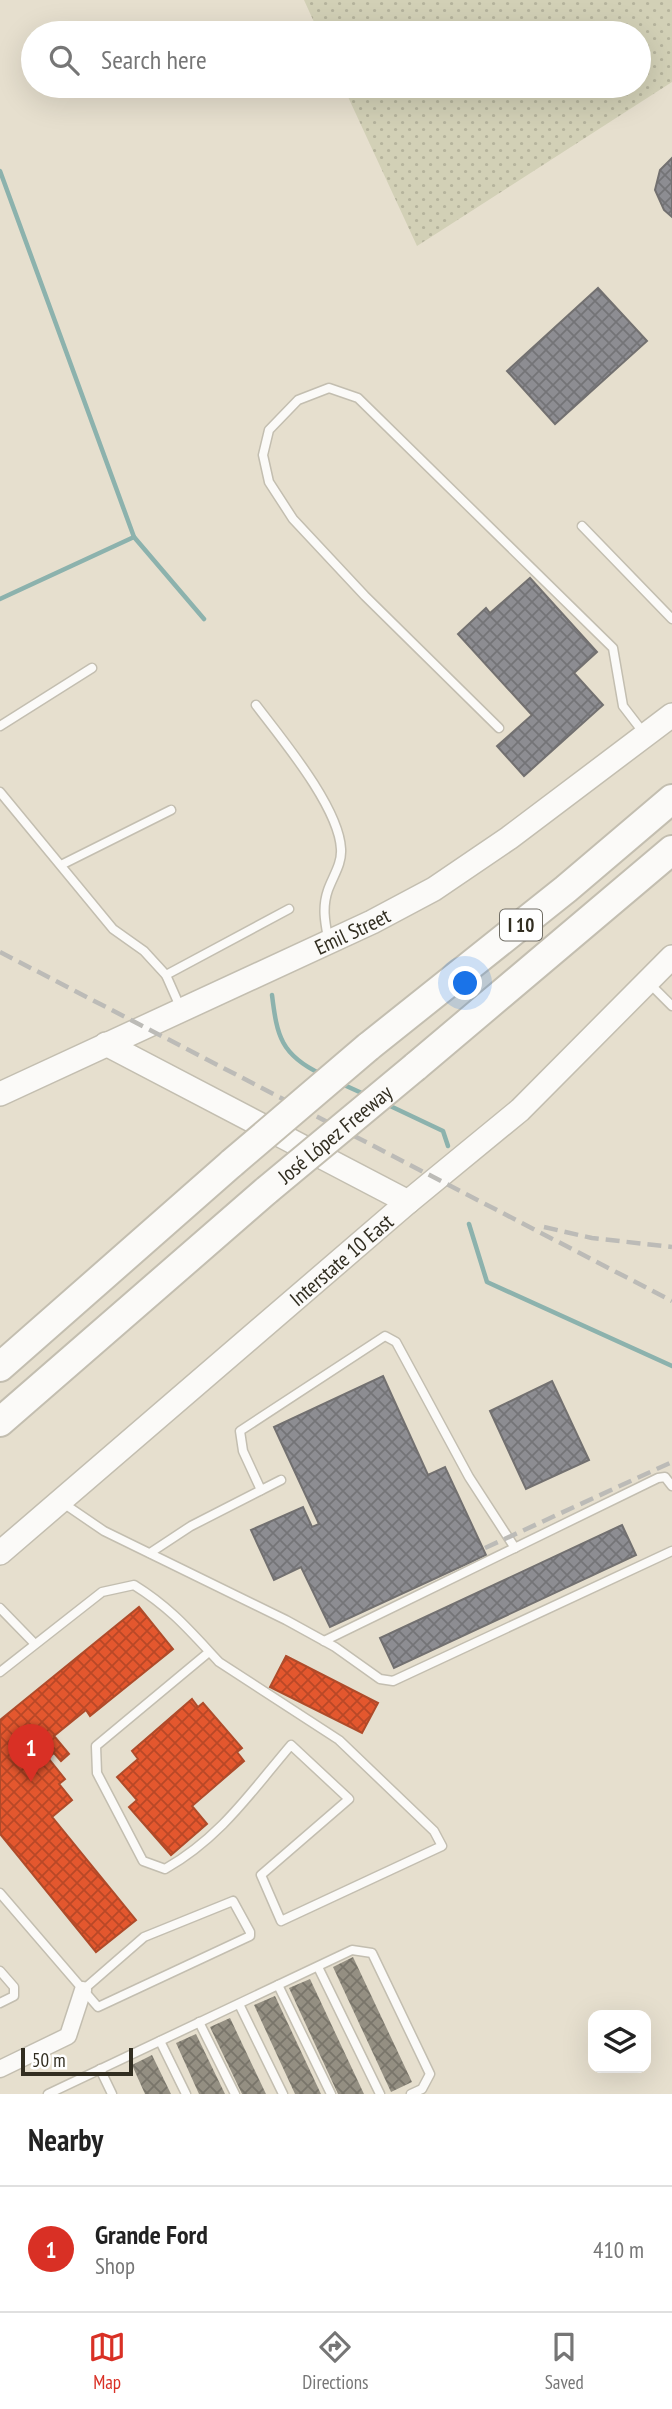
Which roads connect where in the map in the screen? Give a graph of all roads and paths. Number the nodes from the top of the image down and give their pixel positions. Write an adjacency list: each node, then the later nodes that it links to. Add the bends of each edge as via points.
1 (582, 526): 2 (lane)
2 (672, 619)
3 (92, 668): 6 (lane)
4 (256, 705): 15 (lane, via 289,748 334,825 341,848 324,913)
5 (672, 715): 8 (main road, Emil Street)
6 (0, 726)
7 (499, 728): 8 (lane, via 293,519 268,482 263,455 269,430 299,400 329,387 358,398 613,648 623,706)
8 (645, 735): 15 (main road, Emil Street, via 444,883)
9 (0, 792): 13 (lane)
10 (672, 799): 25 (highway, José López Freeway / I 10, bridge, via 368,1047)
11 (171, 810): 13 (lane)
12 (672, 850): 26 (highway, José López Freeway / I 10, bridge, via 267,1190)
13 (61, 865): 17 (lane, via 113,929 144,951)
14 (289, 909): 17 (lane)
15 (329, 941): 20 (main road, Emil Street)
16 (672, 957): 18 (main road, Interstate 10 East)
17 (166, 975): 20 (lane)
18 (648, 982): 19 (lane); 24 (main road, Interstate 10 East, via 520,1110)
19 (672, 1006)
20 (172, 1013): 21 (main road, Emil Street); 22 (main road, via 149,1041)
21 (106, 1044): 22 (main road); 23 (main road, Emil Street)
22 (157, 1071): 24 (main road)
23 (0, 1094)
24 (408, 1202): 32 (main road, Interstate 10 East)
25 (4, 1362)
26 (33, 1394): 27 (highway, José López Freeway / I 10); 28 (highway)
27 (0, 1422)
28 (0, 1433)
29 (281, 1480): 31 (lane)
30 (672, 1486): 33 (lane, via 665,1477 658,1478)
31 (261, 1490): 33 (lane, via 243,1451 240,1431 385,1336 396,1342 469,1477); 36 (lane)
32 (60, 1501): 35 (main road, Interstate 10 East); 36 (lane, via 104,1531)
33 (514, 1548): 38 (lane)
34 (672, 1551): 38 (lane, via 393,1681 380,1679)
35 (0, 1553)
36 (150, 1553): 38 (lane)
37 (0, 1608): 39 (lane)
38 (324, 1641)
39 (34, 1643): 40 (lane, via 102,1591 134,1585 164,1603); 41 (lane)
40 (209, 1652): 40 (lane, via 339,1740 434,1831 442,1846 281,1921 261,1875 349,1799 291,1745 197,1851 165,1869 143,1861 97,1773 96,1746)
41 (0, 1672)
42 (0, 1893): 46 (lane)
43 (318, 1967): 45 (lane); 59 (lane); 60 (lane, via 352,1950 372,1953 430,2074 422,2089)
44 (0, 1972): 47 (lane, via 14,1987 14,1996)
45 (278, 1986): 48 (lane); 58 (lane)
46 (83, 1990): 46 (lane, via 98,2007 250,1933 233,1900 145,1937); 51 (street, via 68,2036)
47 (0, 2003)
48 (239, 2004): 49 (lane); 57 (lane)
49 (199, 2022): 50 (lane); 56 (lane)
50 (160, 2041): 52 (lane); 55 (lane)
51 (0, 2069)
52 (100, 2069): 53 (lane); 54 (lane)
53 (48, 2094)
54 (112, 2094)
55 (186, 2094)
56 (234, 2094)
57 (283, 2094)
58 (331, 2094)
59 (380, 2094)
60 (411, 2094)

